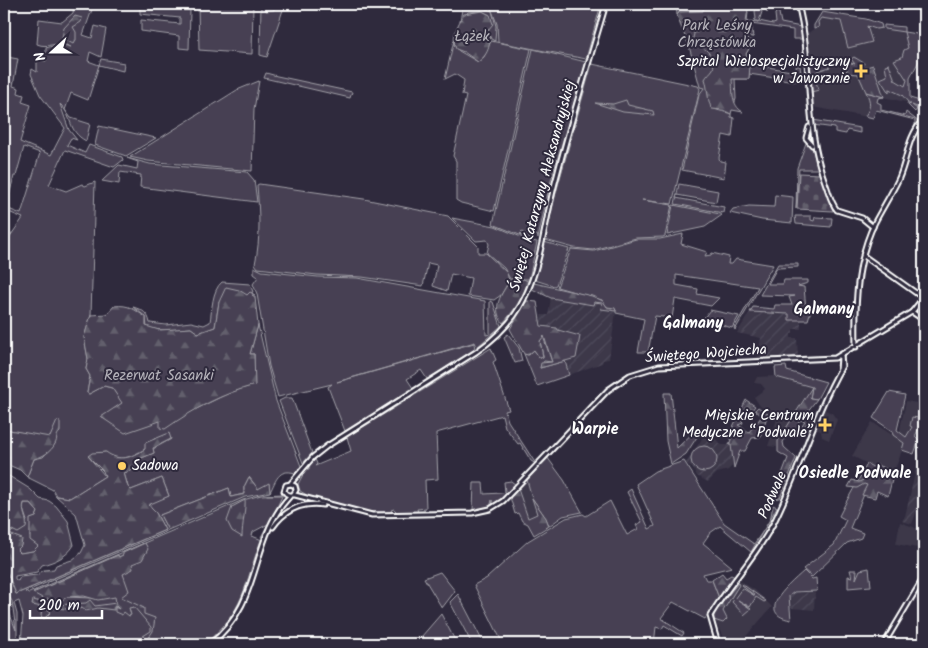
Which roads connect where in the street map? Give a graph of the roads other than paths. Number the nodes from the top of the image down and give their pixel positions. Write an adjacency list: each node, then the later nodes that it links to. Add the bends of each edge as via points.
1 (606, 4): 13 (street, Świętej Katarzyny Aleksandryjskiej, via 556,178 534,274 516,313 483,347 327,446)
2 (798, 4): 4 (street, via 805,41 811,122 810,134 806,138 811,140 836,208 844,214 862,218)
3 (924, 118): 4 (street, via 911,137 899,178)
4 (873, 227): 5 (street)
5 (864, 256): 6 (street); 9 (street, via 856,290)
6 (923, 298): 7 (street, Świętego Wojciecha)
7 (912, 312): 8 (street); 9 (street, Świętego Wojciecha)
8 (924, 320)
9 (856, 347): 10 (street, Świętego Wojciecha)
10 (841, 356): 11 (street, Świętego Wojciecha); 12 (street, Podwale)
11 (831, 359): 12 (street); 20 (street, Świętego Wojciecha, via 659,366 637,371 610,387 503,501 485,511 378,515)
12 (839, 368): 24 (street, Podwale, via 773,524 755,555 711,614)
13 (300, 474): 14 (street, Świętej Katarzyny Aleksandryjskiej); 15 (street, Świętej Katarzyny Aleksandryjskiej)
14 (291, 484): 15 (street, Świętego Wojciecha); 16 (street, Świętej Katarzyny Aleksandryjskiej, via 285,486)
15 (296, 488): 17 (street, Świętej Katarzyny Aleksandryjskiej); 18 (street, Świętego Wojciecha)
16 (285, 493): 17 (street, Świętego Wojciecha); 19 (street)
17 (291, 495): 18 (street, Świętego Wojciecha); 19 (street)
18 (306, 498): 20 (street, Świętego Wojciecha)
19 (282, 504): 21 (street)
20 (331, 505): 21 (street, via 308,504 296,508)
21 (269, 532): 23 (street, via 240,610 224,632)
22 (924, 577): 25 (street)
23 (210, 644)
24 (718, 644)
25 (884, 644)

